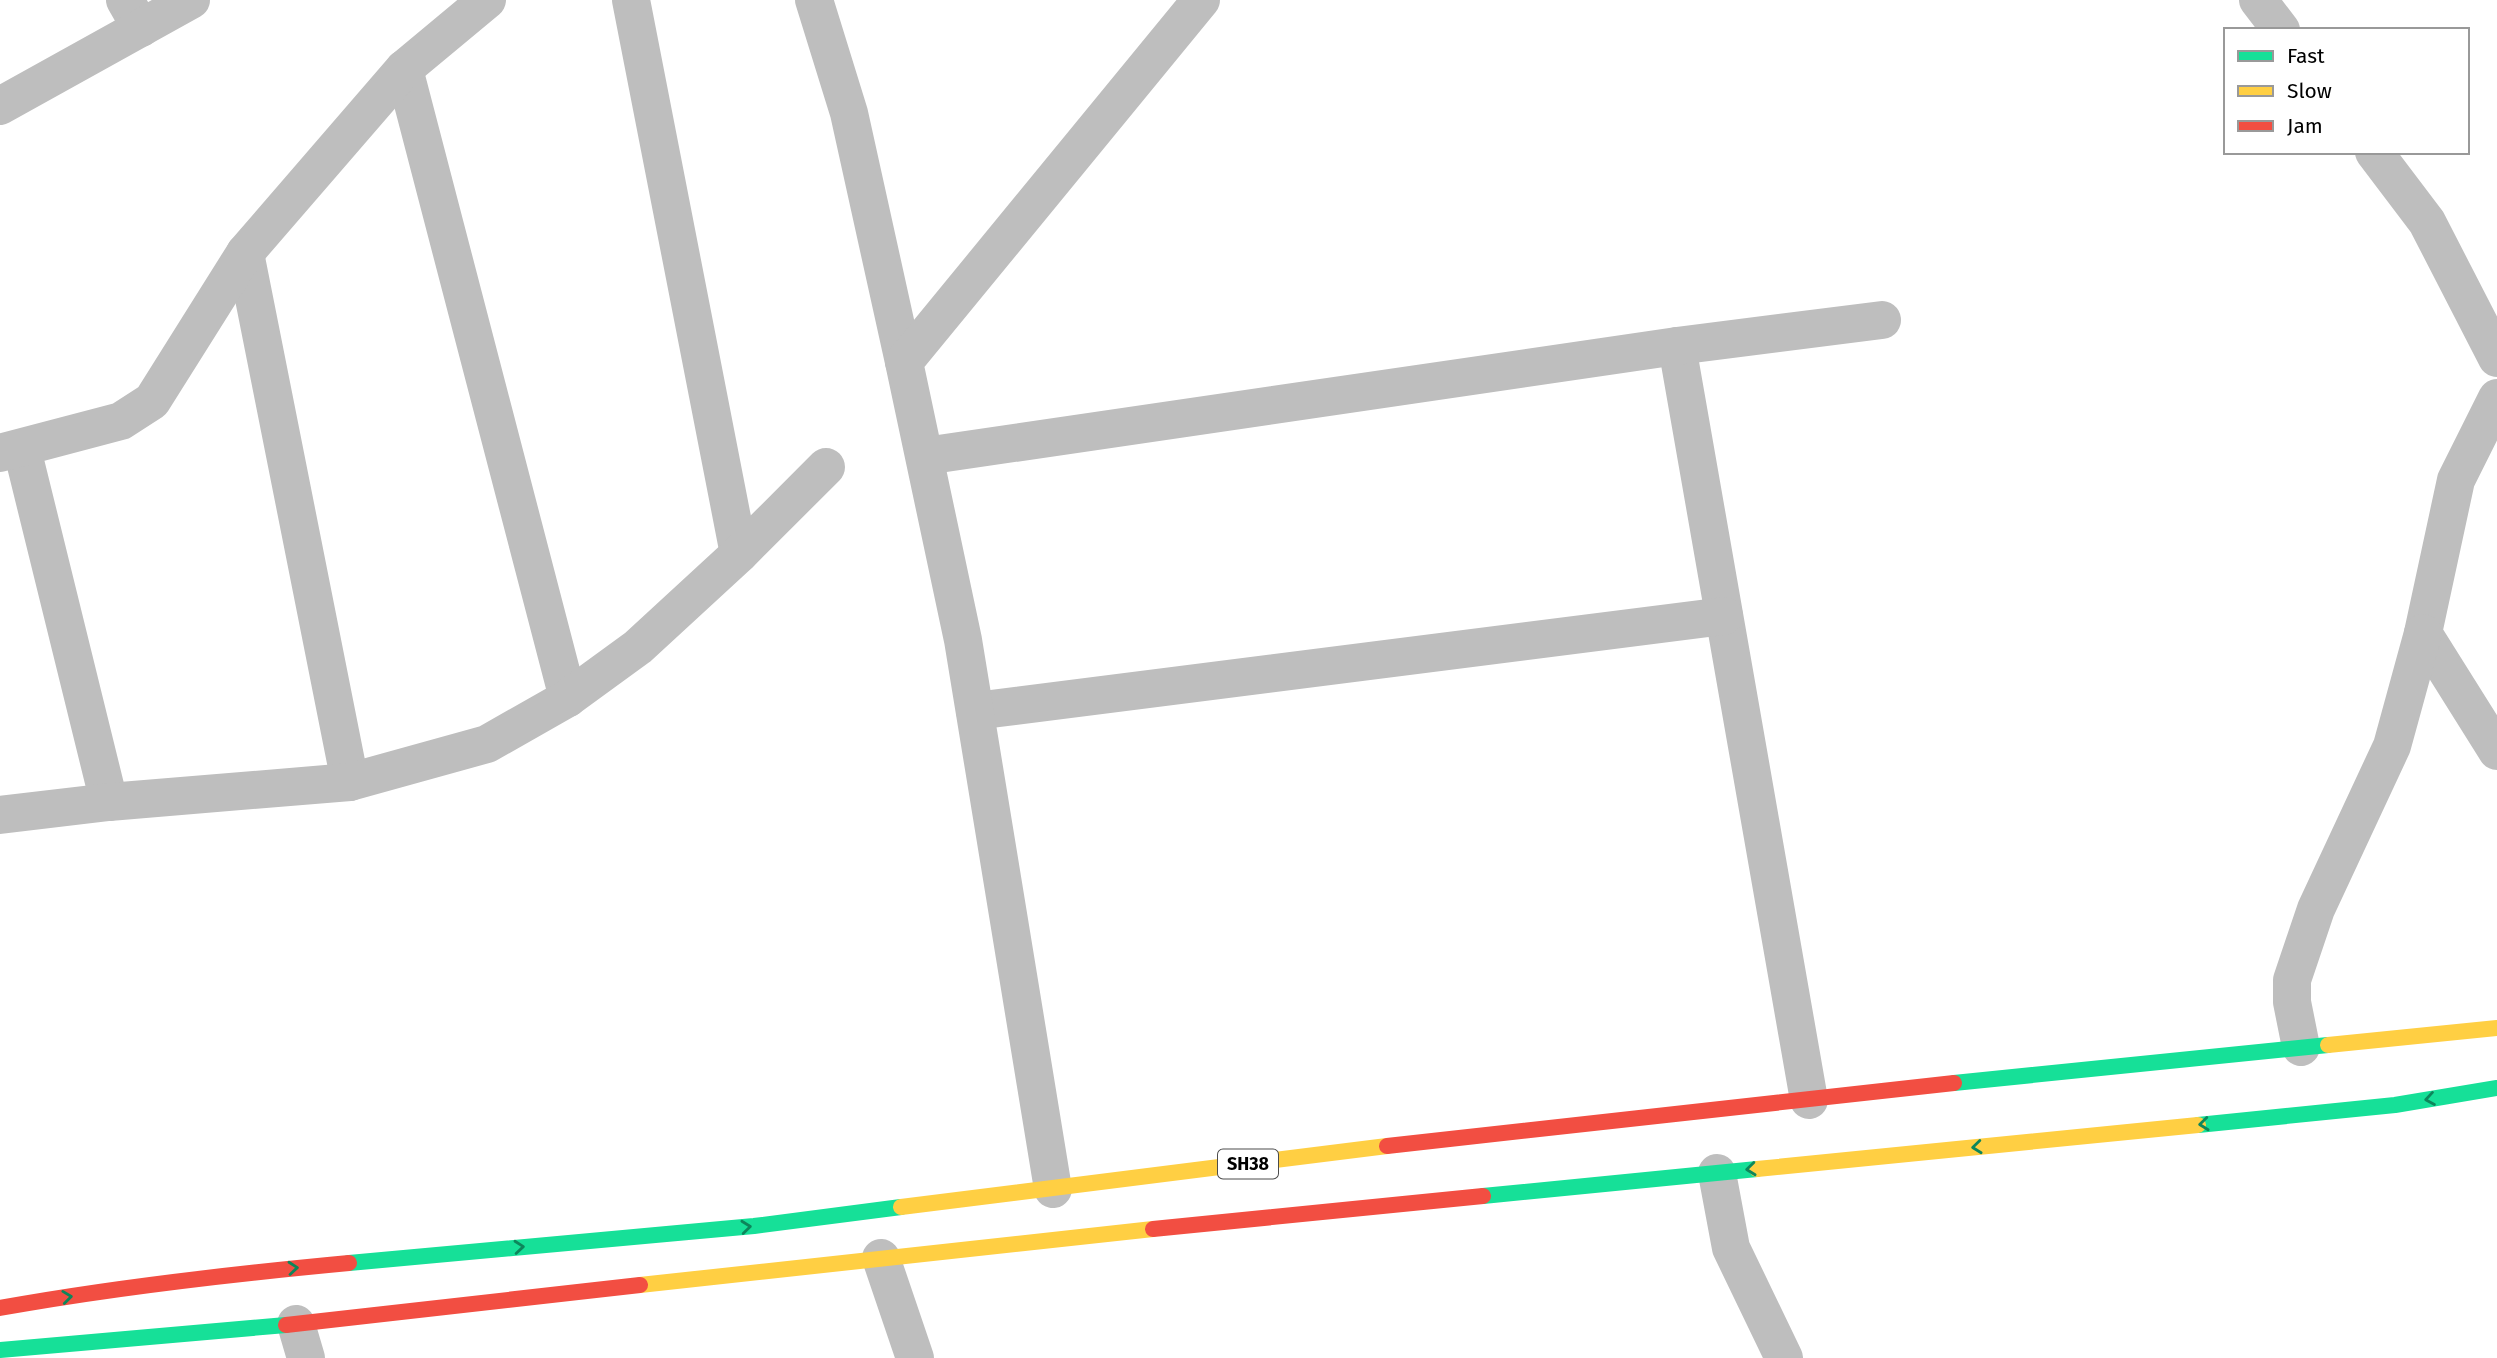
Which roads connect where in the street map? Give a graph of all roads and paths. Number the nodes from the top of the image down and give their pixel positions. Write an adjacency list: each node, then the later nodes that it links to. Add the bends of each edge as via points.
1 (191, 0): 7 (street)
2 (487, 0): 9 (street)
3 (631, 0): 21 (street)
4 (814, 0): 16 (street, via 849,113)
5 (1201, 0): 16 (street)
6 (2258, 0): 8 (street)
7 (133, 14): 10 (street)
8 (2279, 28)
9 (404, 69): 12 (street); 24 (street)
10 (0, 106)
11 (2376, 154): 15 (street, via 2427,222)
12 (245, 253): 18 (street, via 152,401 121,421); 27 (street)
13 (1882, 320): 14 (street)
14 (1677, 346): 19 (street); 22 (street)
15 (2497, 358)
16 (904, 362): 19 (street)
17 (2497, 398): 23 (street, via 2456,480)
18 (11, 451): 28 (street)
19 (925, 456): 25 (street)
20 (826, 467): 21 (street)
21 (739, 554): 24 (street, via 638,647)
22 (1724, 616): 25 (street); 33 (street)
23 (2423, 633): 26 (street); 31 (street, via 2392,746 2315,909 2292,980)
24 (568, 698): 27 (street, via 487,744)
25 (975, 711): 35 (street)
26 (2497, 751)
27 (350, 782): 28 (street)
28 (109, 802): 29 (street)
29 (0, 815)
30 (2497, 1028): 31 (main road, SH38)
31 (2301, 1047): 33 (main road, SH38)
32 (2497, 1088): 34 (main road, SH38, one-way to 34, via 2395,1105)
33 (1809, 1100): 35 (main road, SH38, via 1342,1151)
34 (1717, 1173): 35 (main road, SH38); 41 (street, via 1731,1248)
35 (1057, 1213): 36 (main road, SH38); 37 (main road, SH38, one-way to 35, via 272,1270 754,1226)
36 (880, 1258): 38 (main road, SH38); 40 (street)
37 (0, 1308)
38 (301, 1341): 39 (main road, SH38)
39 (0, 1350)
40 (915, 1358)
41 (1784, 1358)

